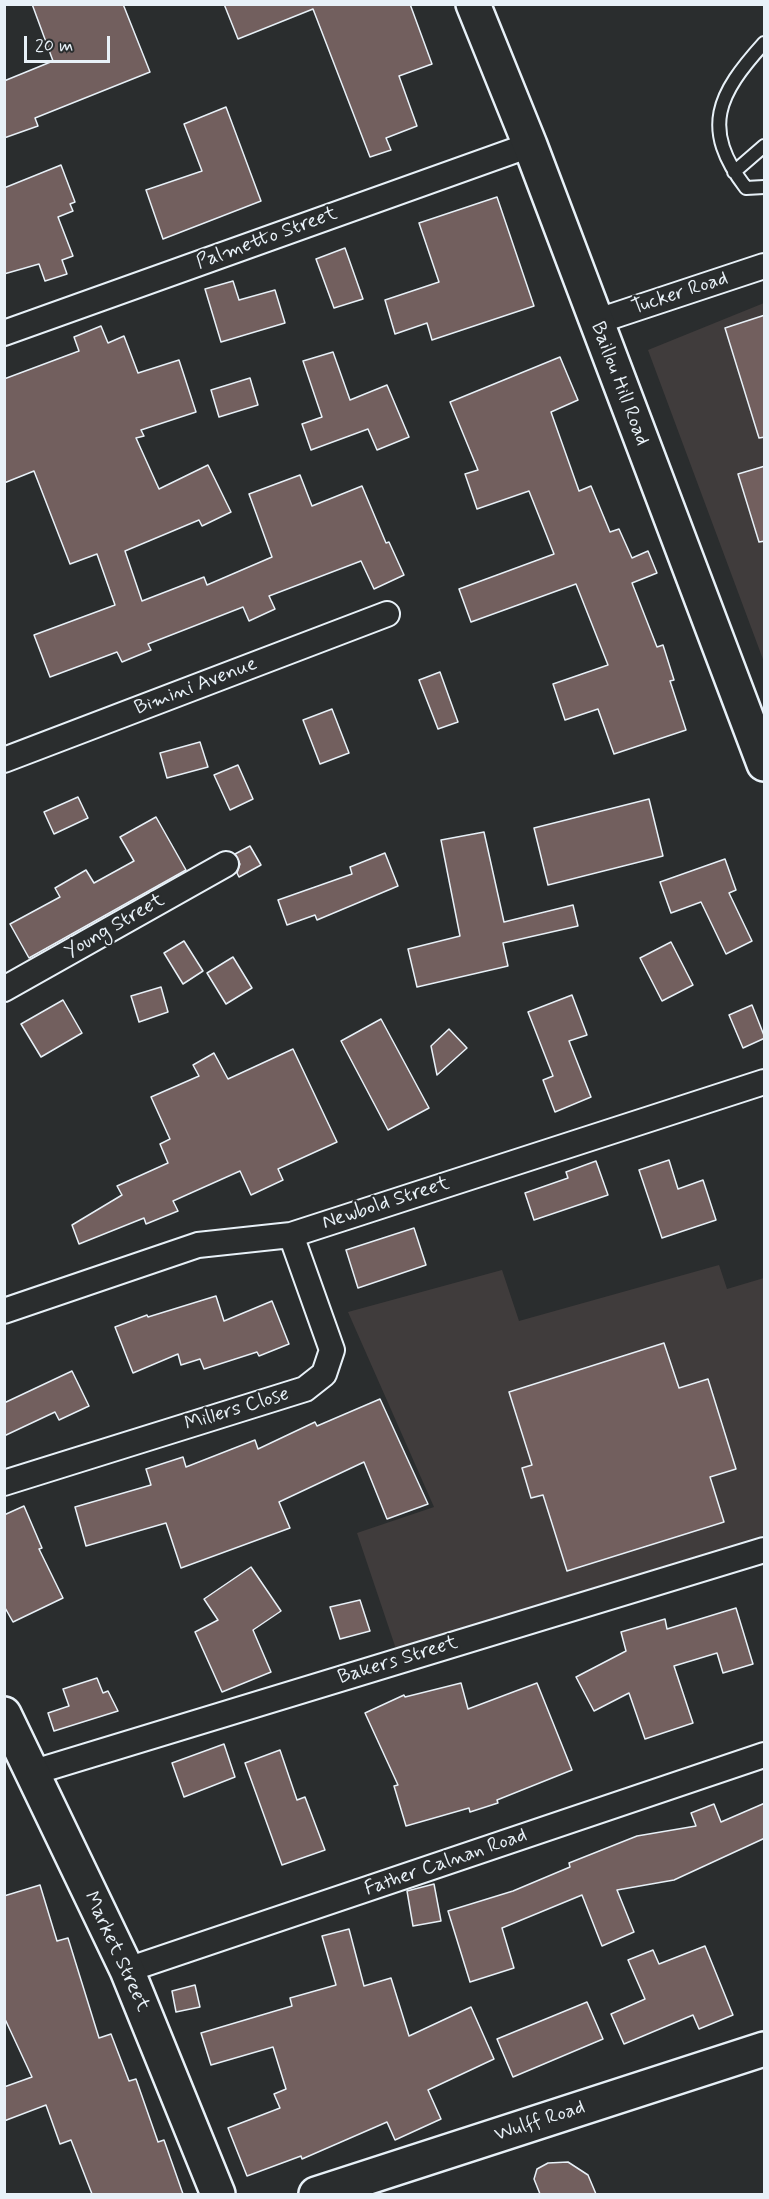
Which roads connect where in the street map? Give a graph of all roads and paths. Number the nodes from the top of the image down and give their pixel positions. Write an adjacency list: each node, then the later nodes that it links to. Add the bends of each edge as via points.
1 (473, 4): 3 (main road, Baillou Hill Road)
2 (765, 43): 5 (lane, via 725,94 718,118 720,146)
3 (530, 145): 8 (main road, Baillou Hill Road); 9 (street, Palmetto Street)
4 (765, 146): 5 (lane)
5 (734, 172): 6 (lane, via 746,188)
6 (765, 187)
7 (765, 266): 8 (street, Tucker Road)
8 (595, 322): 12 (main road, Baillou Hill Road)
9 (4, 333)
10 (387, 615): 11 (street, Bimini Avenue)
11 (4, 760)
12 (765, 765)
13 (226, 864): 14 (street, Young Street)
14 (4, 989)
15 (765, 1082): 16 (street, Newbold Street)
16 (291, 1235): 17 (street, Newbold Street, via 198,1245); 18 (street, Millers Close, via 332,1350 324,1374 305,1389)
17 (4, 1311)
18 (4, 1483)
19 (765, 1550): 22 (street, Bakers Street)
20 (4, 1714): 22 (main road, Market Street)
21 (765, 1755): 23 (street, Father Calnan Road)
22 (31, 1773): 23 (main road, Market Street)
23 (127, 1970): 25 (main road, Market Street)
24 (765, 2049): 26 (main road, Wulff Road)
25 (218, 2194)
26 (316, 2194)

